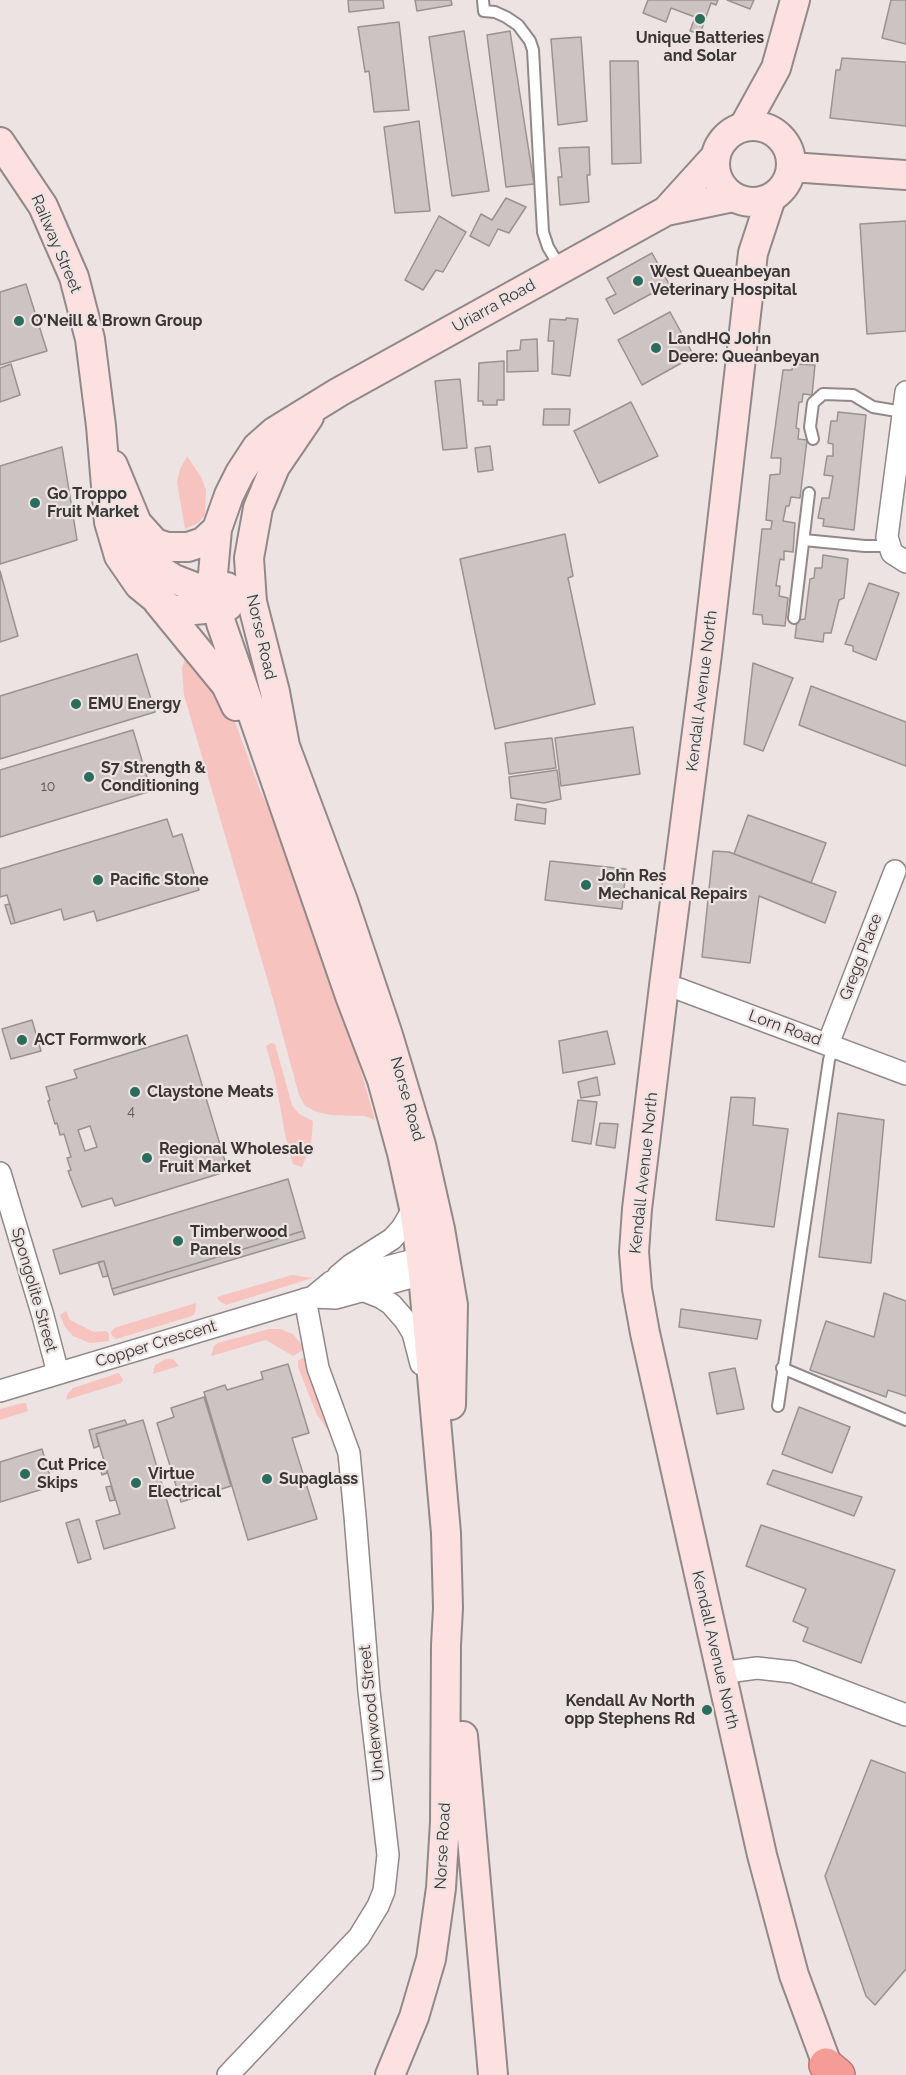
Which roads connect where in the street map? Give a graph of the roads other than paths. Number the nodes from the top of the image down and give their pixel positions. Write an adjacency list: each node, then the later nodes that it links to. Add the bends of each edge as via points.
1 (483, 0): 14 (lane, via 484,11 495,12 518,25 533,50 543,232)
2 (795, 0): 3 (main road)
3 (776, 68): 4 (main road); 5 (main road)
4 (744, 126): 5 (main road, via 758,125); 7 (main road, via 725,138)
5 (778, 134): 8 (main road, via 789,149)
6 (0, 141): 17 (main road, Railway Street, via 43,206 74,277 90,339)
7 (715, 157): 10 (main road, via 718,180); 12 (main road, Uriarra Road)
8 (791, 167): 9 (main road); 11 (main road, via 785,185)
9 (906, 175)
10 (735, 198): 11 (main road, via 754,202); 12 (main road, Uriarra Road); 13 (main road, Kendall Avenue North)
11 (771, 198): 13 (main road, Kendall Avenue North)
12 (666, 211): 14 (main road, Uriarra Road)
13 (753, 253): 32 (main road, Kendall Avenue North)
14 (561, 270): 15 (main road, Uriarra Road)
15 (330, 397): 19 (main road, Norse Road); 22 (main road, Norse Road, via 274,432 258,447 234,482)
16 (905, 402): 18 (lane, via 873,407 853,395 823,394 813,403); 24 (street)
17 (101, 426): 20 (main road, Railway Street); 26 (main road, Railway Street, via 112,538 128,570)
18 (813, 439)
19 (288, 446): 27 (main road, via 247,503 233,574); 29 (main road, Norse Road, via 268,480 258,508 249,568 252,602)
20 (114, 466): 22 (main road, Railway Street, via 137,523 155,543 188,547 203,542); 27 (main road, Railway Street, via 122,515 136,549 158,570)
21 (809, 493): 23 (lane)
22 (217, 529): 27 (main road, Norse Road, via 213,564)
23 (804, 540): 24 (lane); 28 (lane)
24 (889, 546): 25 (street, via 895,556)
25 (906, 562)
26 (154, 598): 27 (main road, Railway Street, via 166,607 185,611 204,609); 30 (main road, via 226,685 266,790)
27 (216, 598): 29 (main road, Railway Street, via 237,616 245,629); 30 (main road, Norse Road, via 229,649)
28 (794, 618)
29 (285, 746): 37 (main road, Norse Road, via 343,901 405,1088 421,1145)
30 (293, 827): 36 (main road, Norse Road, via 382,1080)
31 (895, 871): 33 (street, Gregg Place)
32 (664, 987): 33 (street, Lorn Road, via 679,989); 49 (main road, Kendall Avenue North, via 637,1209 637,1289)
33 (831, 1045): 34 (street, Lorn Road); 41 (lane)
34 (906, 1074)
35 (0, 1173): 42 (street, Spongolite Street)
36 (414, 1208): 37 (main road, Norse Road); 38 (street, via 392,1239)
37 (434, 1263): 38 (street, Copper Crescent); 39 (street, Copper Crescent); 45 (main road, Norse Road); 47 (main road, Norse Road, via 453,1305)
38 (331, 1282): 40 (street, Copper Crescent)
39 (362, 1290): 40 (street, Copper Crescent, via 336,1298); 45 (street, via 391,1304 411,1329)
40 (309, 1298): 42 (street, Copper Crescent); 52 (street, Underwood Street, via 318,1368 349,1453 369,1691 388,1855 384,1891 358,1937)
41 (782, 1368): 44 (lane); 46 (lane)
42 (58, 1373): 43 (street, Copper Crescent)
43 (0, 1391)
44 (778, 1406)
45 (435, 1416): 47 (main road, Norse Road)
46 (906, 1420)
47 (446, 1533): 48 (main road, Norse Road)
48 (448, 1608): 53 (main road, Norse Road, via 445,1822 437,1918 419,2002); 54 (main road, Norse Road)
49 (720, 1673): 50 (street, via 757,1668 793,1672); 51 (main road, Kendall Avenue North, via 794,1975)
50 (906, 1715)
51 (830, 2072)
52 (228, 2075)
53 (390, 2075)
54 (494, 2075)

